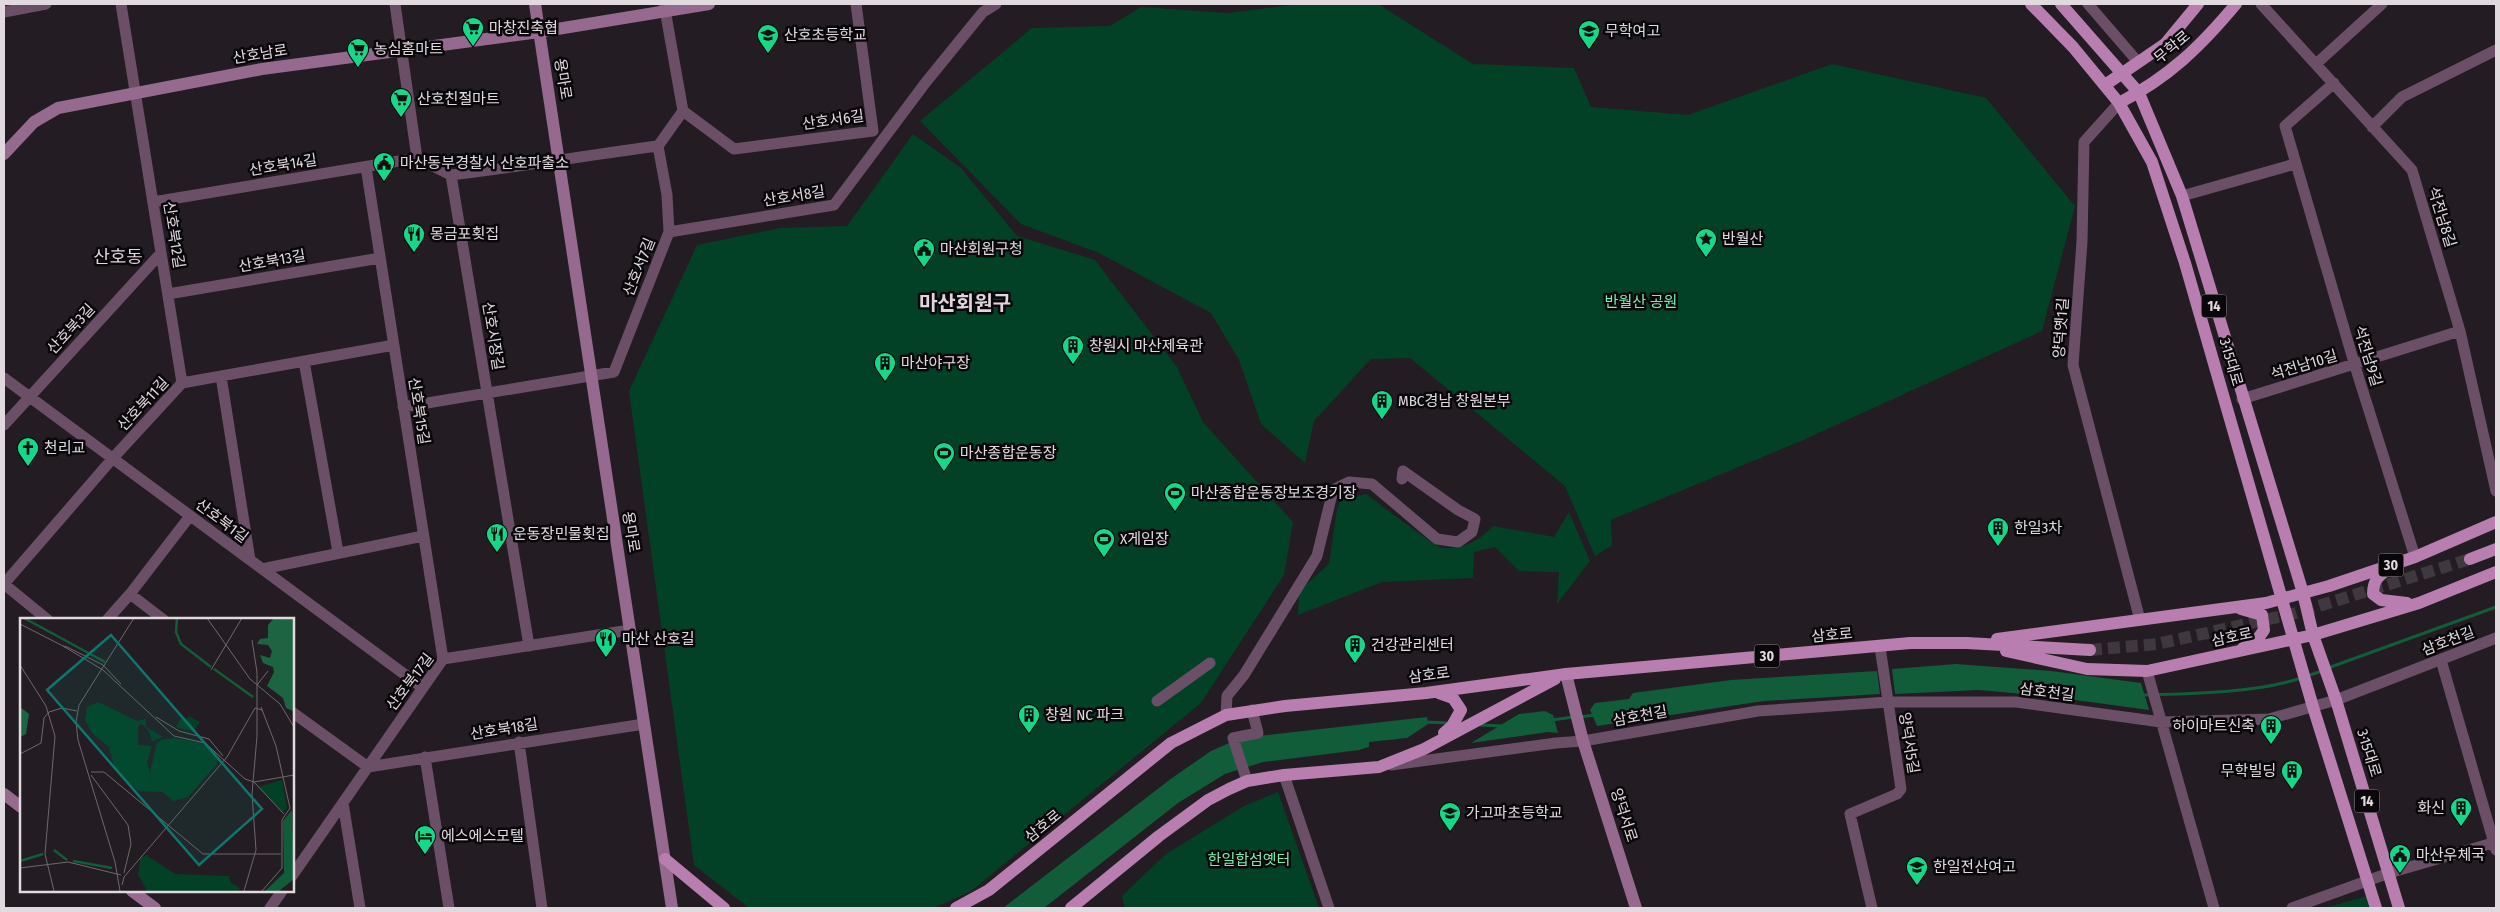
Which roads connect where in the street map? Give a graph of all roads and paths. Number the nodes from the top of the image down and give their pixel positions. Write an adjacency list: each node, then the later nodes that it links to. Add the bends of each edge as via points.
1 (46, 4): 16 (street)
2 (121, 4): 25 (street, 산호북12길)
3 (395, 4): 19 (street)
4 (535, 4): 17 (main road, 용마로)
5 (709, 4): 15 (main road, 산호남로)
6 (856, 4): 30 (street, 산호서6길)
7 (996, 4): 31 (street, 산호서8길, via 983,12)
8 (2031, 4): 24 (main road, 3·15대로 / 14, via 2074,47)
9 (2061, 4): 22 (main road, 3·15대로 / 14)
10 (2088, 4): 20 (street)
11 (2198, 4): 20 (main road, 무학로, via 2165,44)
12 (2236, 4): 26 (main road, 무학로, via 2181,64)
13 (2261, 4): 21 (street, 석전남8길)
14 (2382, 4): 21 (street)
15 (664, 7): 17 (main road, 산호남로); 28 (street)
16 (4, 12)
17 (539, 32): 19 (main road, 산호남로); 35 (main road, 용마로)
18 (2496, 50): 29 (street, via 2402,97)
19 (403, 51): 25 (main road, 산호남로, via 262,68); 34 (street)
20 (2138, 62): 22 (main road, 무학로)
21 (2316, 64): 23 (street, 석전남8길)
22 (2122, 73): 24 (main road, 무학로); 26 (main road, 3·15대로 / 14)
23 (2334, 83): 29 (street, 석전남8길); 36 (street, 석전남9길, via 2285,126)
24 (2105, 85): 27 (main road, 3·15대로 / 14)
25 (135, 93): 33 (main road, 산호남로, via 58,108 34,122); 40 (street, 산호북12길)
26 (2139, 93): 27 (main road, 무학로); 39 (main road, 3·15대로 / 14)
27 (2119, 104): 75 (main road, 3·15대로 / 14, via 2152,162); 81 (street, 양덕옛1길, via 2084,142 2082,242 2073,365)
28 (683, 111): 30 (street, 산호서6길, via 734,149); 32 (street)
29 (2372, 127): 45 (street, 석전남8길, via 2412,170)
30 (873, 131): 31 (street)
31 (888, 133): 41 (street, 산호서8길, via 834,205)
32 (658, 146): 35 (street); 41 (street, 산호서7길, via 667,195)
33 (4, 154)
34 (417, 158): 37 (street, 산호북14길); 38 (street)
35 (559, 160): 38 (street); 50 (main road, 용마로)
36 (2295, 164): 39 (street); 48 (street, 석전남9길)
37 (366, 167): 40 (street, 산호북14길); 43 (street, 산호북15길)
38 (451, 176): 53 (street, 산호시장길)
39 (2182, 196): 55 (main road, 3·15대로 / 14)
40 (153, 202): 42 (street, 산호북12길)
41 (669, 232): 50 (street, 산호서7길, via 614,372)
42 (161, 253): 44 (street, 산호북12길); 54 (street, 산호북3길)
43 (380, 258): 44 (street, 산호북13길); 46 (street, 산호북15길)
44 (168, 294): 52 (street, 산호북12길)
45 (2460, 331): 48 (street, 석전남10길); 60 (street, 석전남8길)
46 (394, 345): 47 (street, 산호북11길); 56 (street, 산호북15길)
47 (304, 361): 49 (street, 산호북11길); 65 (street)
48 (2355, 366): 55 (street, 석전남10길); 66 (street, 석전남9길)
49 (221, 376): 52 (street, 산호북11길); 68 (street)
50 (592, 377): 53 (street); 82 (main road, 용마로)
51 (4, 378): 54 (street, 산호북1길)
52 (182, 383): 58 (street, 산호북11길)
53 (487, 393): 56 (street); 87 (street, 산호시장길)
54 (29, 396): 57 (street, 산호북3길); 58 (street, 산호북1길)
55 (2242, 399): 73 (main road, 3·15대로 / 14)
56 (403, 407): 63 (street, 산호북15길)
57 (4, 425)
58 (113, 458): 61 (street, 산호북1길); 72 (street, 산호북11길)
59 (1402, 479): 104 (street, via 1403,471 1475,519 1472,532 1458,542 1437,539 1372,484 1349,482 1333,490 1317,556 1244,675 1227,696)
60 (2496, 491)
61 (190, 516): 68 (street, 산호북1길); 74 (street)
62 (2496, 522): 66 (main road, 삼호로 / 30)
63 (423, 536): 65 (street); 91 (street, 산호북15길)
64 (2496, 549): 67 (main road)
65 (338, 552): 70 (street)
66 (2415, 557): 69 (main road, 삼호로 / 30)
67 (2470, 559)
68 (250, 560): 70 (street, 산호북1길)
69 (2396, 563): 73 (main road, 삼호로 / 30); 76 (main road, via 2378,576 2373,584 2373,594 2381,600)
70 (262, 569): 96 (street, 산호북1길)
71 (2496, 572): 76 (main road, 삼호로)
72 (4, 584): 78 (street)
73 (2303, 593): 75 (main road, 삼호로 / 30); 84 (main road, 3·15대로 / 14)
74 (130, 594): 79 (street); 80 (street)
75 (2282, 598): 77 (main road, 삼호로); 86 (main road, 3·15대로 / 14)
76 (2419, 603): 84 (main road, 삼호로)
77 (2229, 608): 81 (main road, 삼호로); 90 (main road, via 2252,610 2262,615 2264,630 2257,640)
78 (46, 618)
79 (109, 618)
80 (161, 618)
81 (2140, 620): 85 (main road, 삼호로)
82 (630, 630): 87 (street, 산호북17길); 106 (main road, 용마로)
83 (2496, 638): 92 (street, 삼호천길)
84 (2314, 640): 86 (main road, 삼호로); 98 (main road, 14)
85 (1967, 643): 88 (main road, 삼호로 / 30, via 1910,643); 89 (main road, 삼호로); 95 (main road, 삼호로, via 2087,669)
86 (2296, 644): 90 (main road, 삼호로); 101 (main road, 14)
87 (528, 646): 91 (street, 산호북17길)
88 (1880, 647): 94 (main road, 삼호로 / 30); 99 (street)
89 (2090, 650)
90 (2237, 652): 95 (main road, 삼호로)
91 (443, 659): 96 (street, 산호북17길)
92 (2441, 660): 98 (street, 삼호천길); 118 (street)
93 (1210, 663): 100 (street)
94 (1566, 674): 97 (main road, 삼호로); 107 (main road, 양덕서로); 109 (main road)
95 (2148, 675): 105 (street)
96 (423, 688): 111 (street, 산호북17길)
97 (1426, 693): 102 (main road, 삼호로); 109 (main road, via 1446,693 1459,703 1461,710 1452,726)
98 (2335, 697): 101 (street, 삼호천길); 121 (main road, 3·15대로 / 14)
99 (1888, 699): 105 (street, 삼호천길, via 2016,702); 107 (street, 삼호천길, via 1758,711); 136 (street, 양덕서5길, via 1901,789 1897,794 1850,814)
100 (1156, 701)
101 (2312, 704): 105 (street, 삼호천길, via 2269,719); 122 (main road, 14)
102 (1252, 710): 104 (main road, 삼호로); 114 (street, via 1258,733 1233,738)
103 (294, 713): 111 (street)
104 (1226, 715): 132 (main road, 삼호로, via 1171,743 989,890)
105 (2160, 719): 137 (street)
106 (644, 724): 108 (street, 산호북18길); 119 (main road, 용마로)
107 (1582, 737): 112 (street, 삼호천길); 135 (main road, 양덕서로)
108 (519, 742): 110 (street, 산호북18길); 129 (street)
109 (1424, 749): 112 (main road)
110 (425, 757): 111 (street, 산호북18길); 128 (street)
111 (368, 767): 116 (street, 산호북17길)
112 (1379, 767): 113 (main road)
113 (1284, 775): 114 (main road); 134 (street)
114 (1246, 776): 133 (main road, via 1159,836)
115 (4, 794): 117 (main road)
116 (343, 803): 120 (street, 산호북17길); 127 (street)
117 (20, 806)
118 (2496, 845): 121 (street)
119 (664, 859): 130 (main road, 용마로); 131 (main road)
120 (294, 873)
121 (2389, 873): 122 (street); 140 (main road, 3·15대로 / 14)
122 (2368, 880): 138 (street); 139 (main road, 14)
123 (133, 892): 125 (main road)
124 (281, 892): 126 (street)
125 (155, 908)
126 (270, 908)
127 (360, 908)
128 (449, 908)
129 (542, 908)
130 (672, 908)
131 (724, 908)
132 (956, 908)
133 (1071, 908)
134 (1329, 908)
135 (1636, 908)
136 (1872, 908)
137 (2214, 908)
138 (2292, 908)
139 (2376, 908)
140 (2399, 908)

